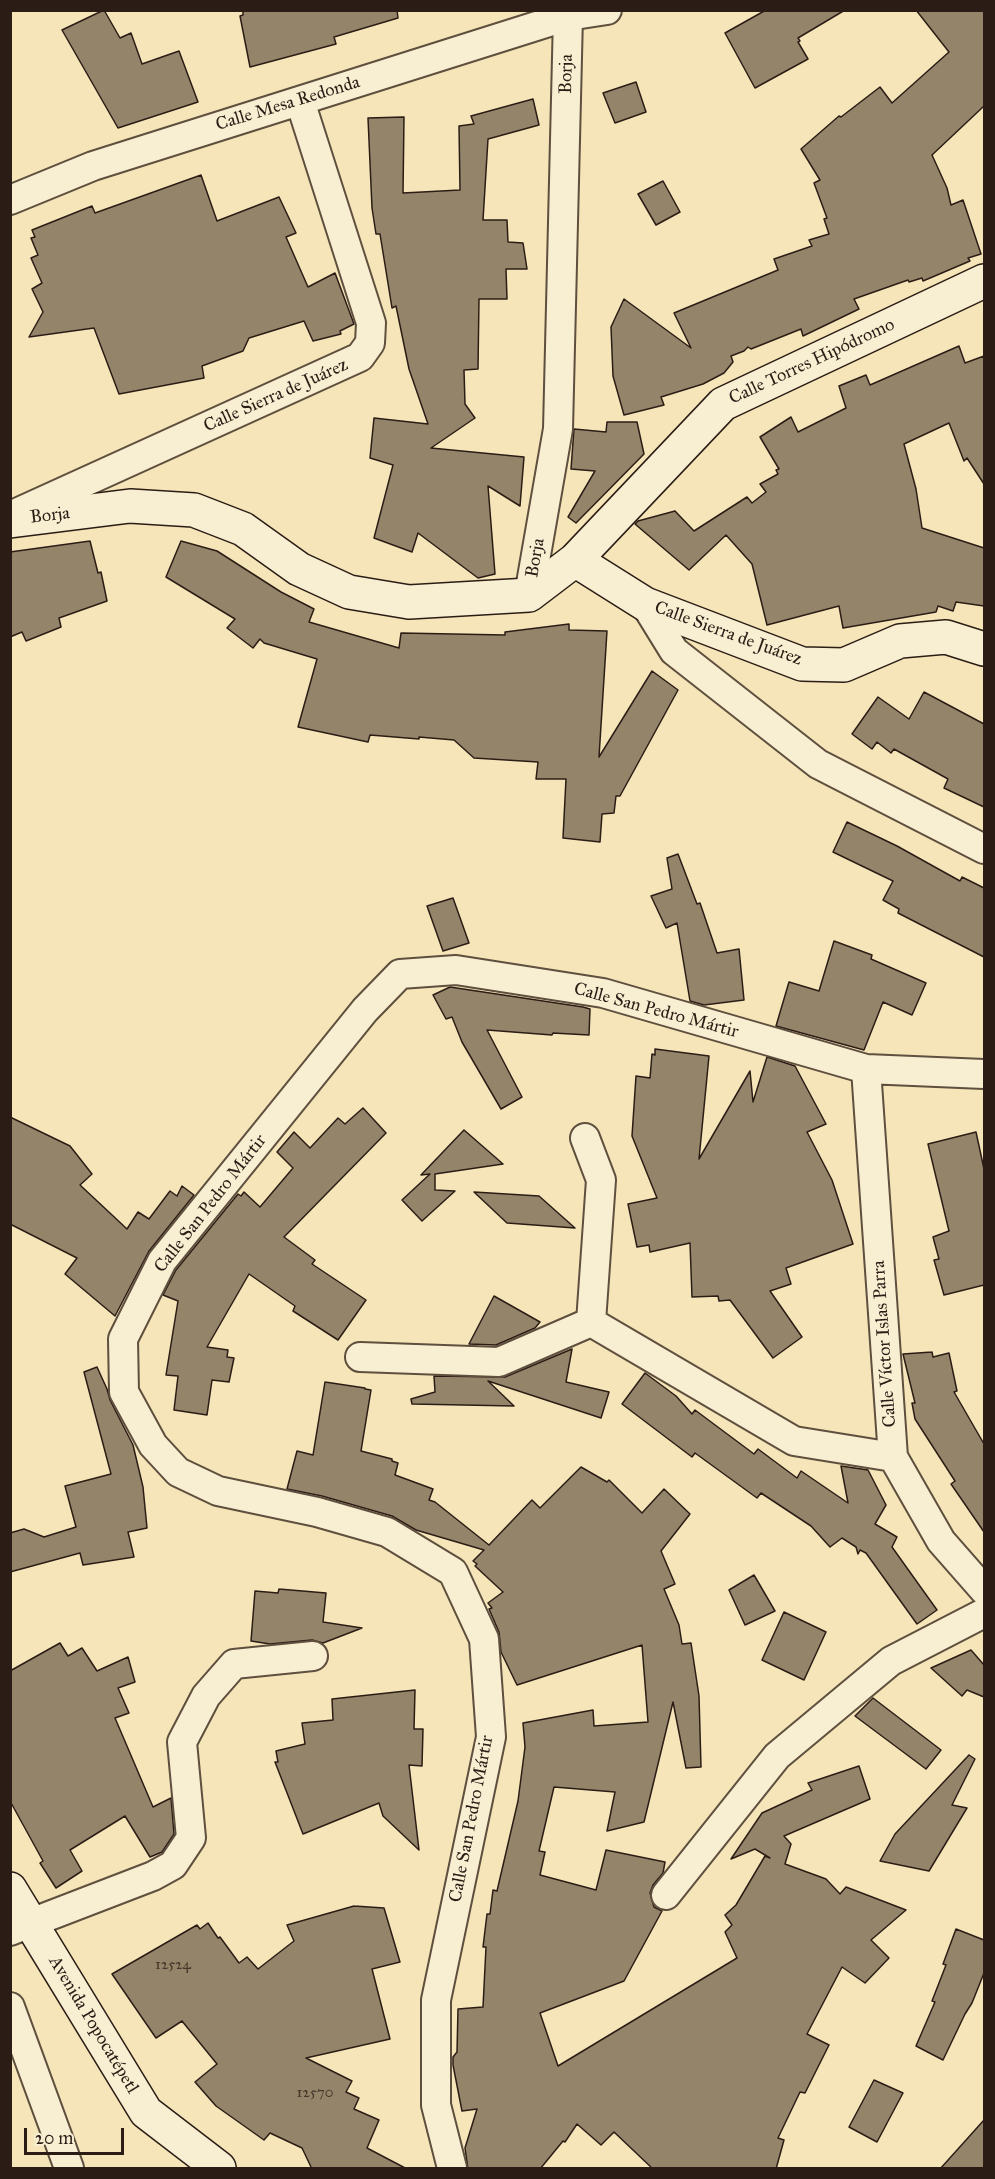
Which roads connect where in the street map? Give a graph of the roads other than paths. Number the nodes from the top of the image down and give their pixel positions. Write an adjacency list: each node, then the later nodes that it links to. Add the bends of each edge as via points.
1 (607, 10): 2 (street, Calle Mesa Redonda)
2 (568, 16): 3 (street, Calle Mesa Redonda); 9 (street, Borja, via 558,429)
3 (300, 101): 4 (street, Calle Mesa Redonda, via 93,166); 6 (street, Calle Sierra de Juárez, via 371,323 370,343 360,357)
4 (10, 200)
5 (984, 281): 8 (street, Calle Torres Hipódromo, via 723,404)
6 (10, 516)
7 (10, 521): 9 (street, Borja, via 130,506 194,510 243,529 298,569 349,592 409,602)
8 (575, 560): 9 (street, Calle Torres Hipódromo); 10 (street, Calle Sierra de Juárez)
9 (530, 595)
10 (645, 604): 11 (street, Calle Sierra de Juárez, via 802,664 844,665 900,641 946,637); 12 (street, via 674,651 818,764)
11 (984, 649)
12 (984, 849)
13 (866, 1069): 14 (street, Calle San Pedro Mártir); 18 (street, Calle Víctor Islas Parra); 28 (street, Calle San Pedro Mártir, via 603,993 456,970 400,974 365,1010 162,1261 123,1339 124,1392 153,1445 178,1472 218,1491 318,1512 387,1532 453,1572 484,1639 491,1737 436,2000 436,2105)
14 (984, 1074)
15 (585, 1138): 16 (street, via 601,1180)
16 (591, 1322): 17 (street, via 499,1362); 18 (street, via 794,1440)
17 (360, 1357)
18 (893, 1457): 19 (street, Calle Víctor Islas Parra, via 941,1540)
19 (984, 1590)
20 (984, 1613): 23 (street, via 891,1661 777,1756)
21 (313, 1656): 24 (street, via 234,1664 206,1696 182,1742 192,1838 173,1865)
22 (10, 1889): 24 (street, Avenida Popocatépetl)
23 (666, 1895)
24 (21, 1927): 27 (street, Avenida Popocatépetl, via 146,2112)
25 (10, 2007): 26 (street)
26 (69, 2169)
27 (219, 2169)
28 (452, 2169)

